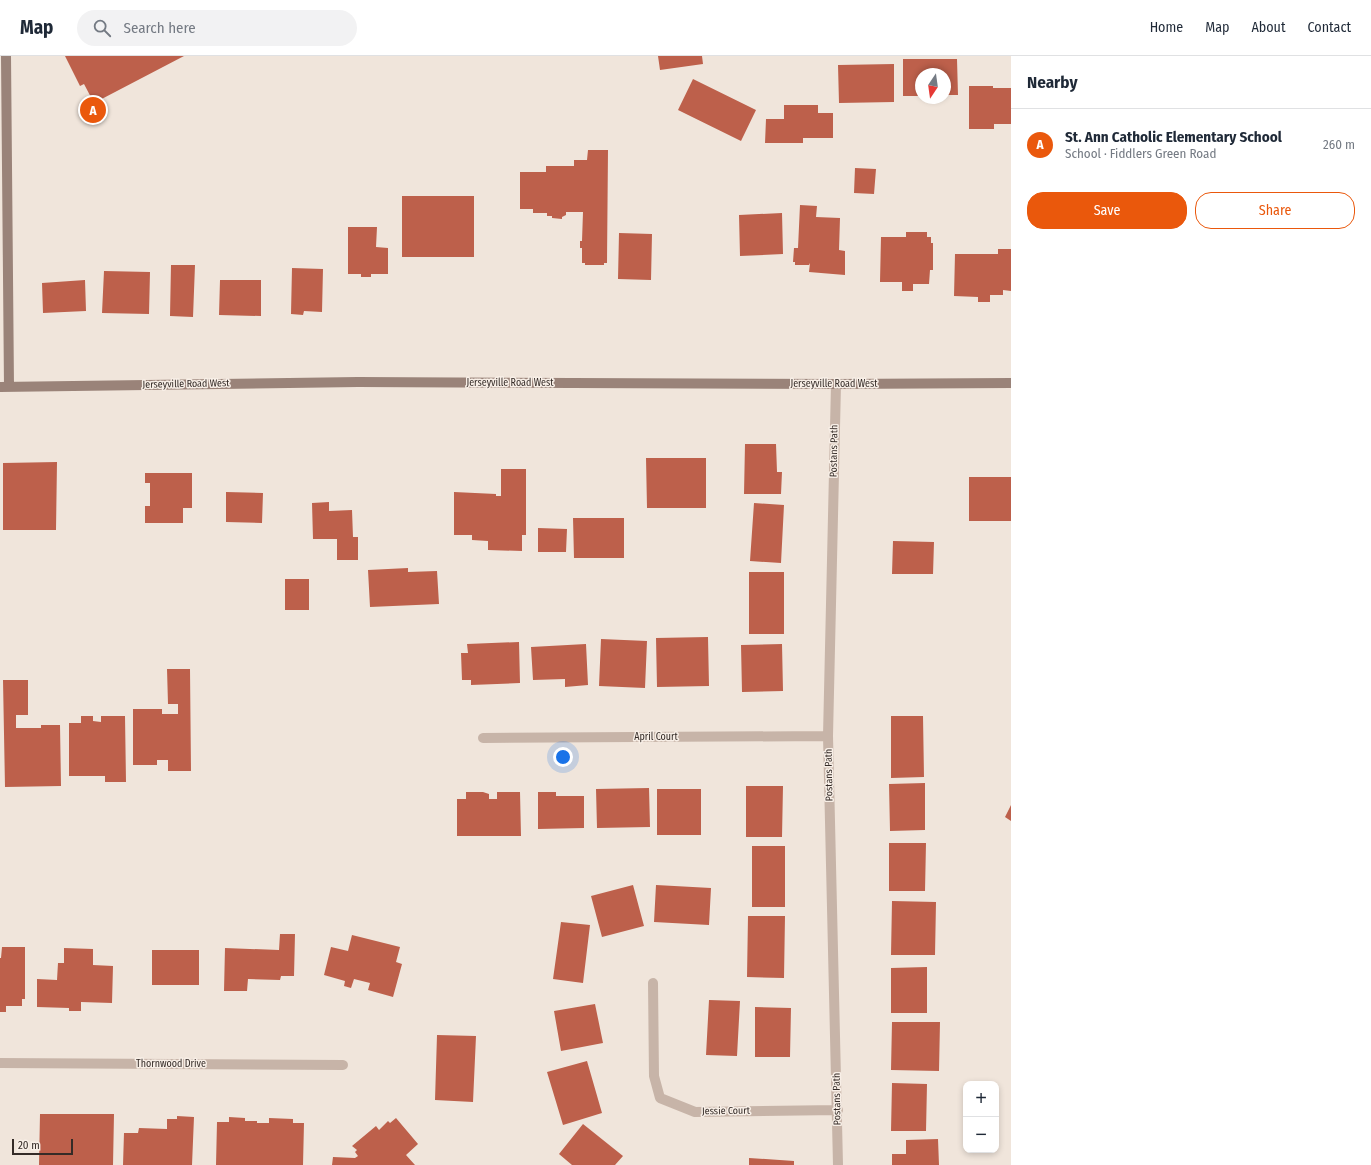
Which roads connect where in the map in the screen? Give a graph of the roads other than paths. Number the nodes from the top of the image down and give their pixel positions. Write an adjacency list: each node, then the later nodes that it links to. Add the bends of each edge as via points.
1 (6, 56): 4 (main road)
2 (1011, 383): 3 (main road, Jerseyville Road West)
3 (836, 384): 4 (main road, Jerseyville Road West, via 358,382); 5 (street, Postans Path)
4 (5, 387)
5 (828, 736): 6 (street, April Court); 10 (street, Postans Path)
6 (482, 738)
7 (653, 984): 10 (street, Jessie Court, via 654,1076 660,1098 695,1112)
8 (0, 1063): 9 (street, Thornwood Drive)
9 (343, 1065)
10 (838, 1110): 11 (street, Postans Path)
11 (838, 1165)

